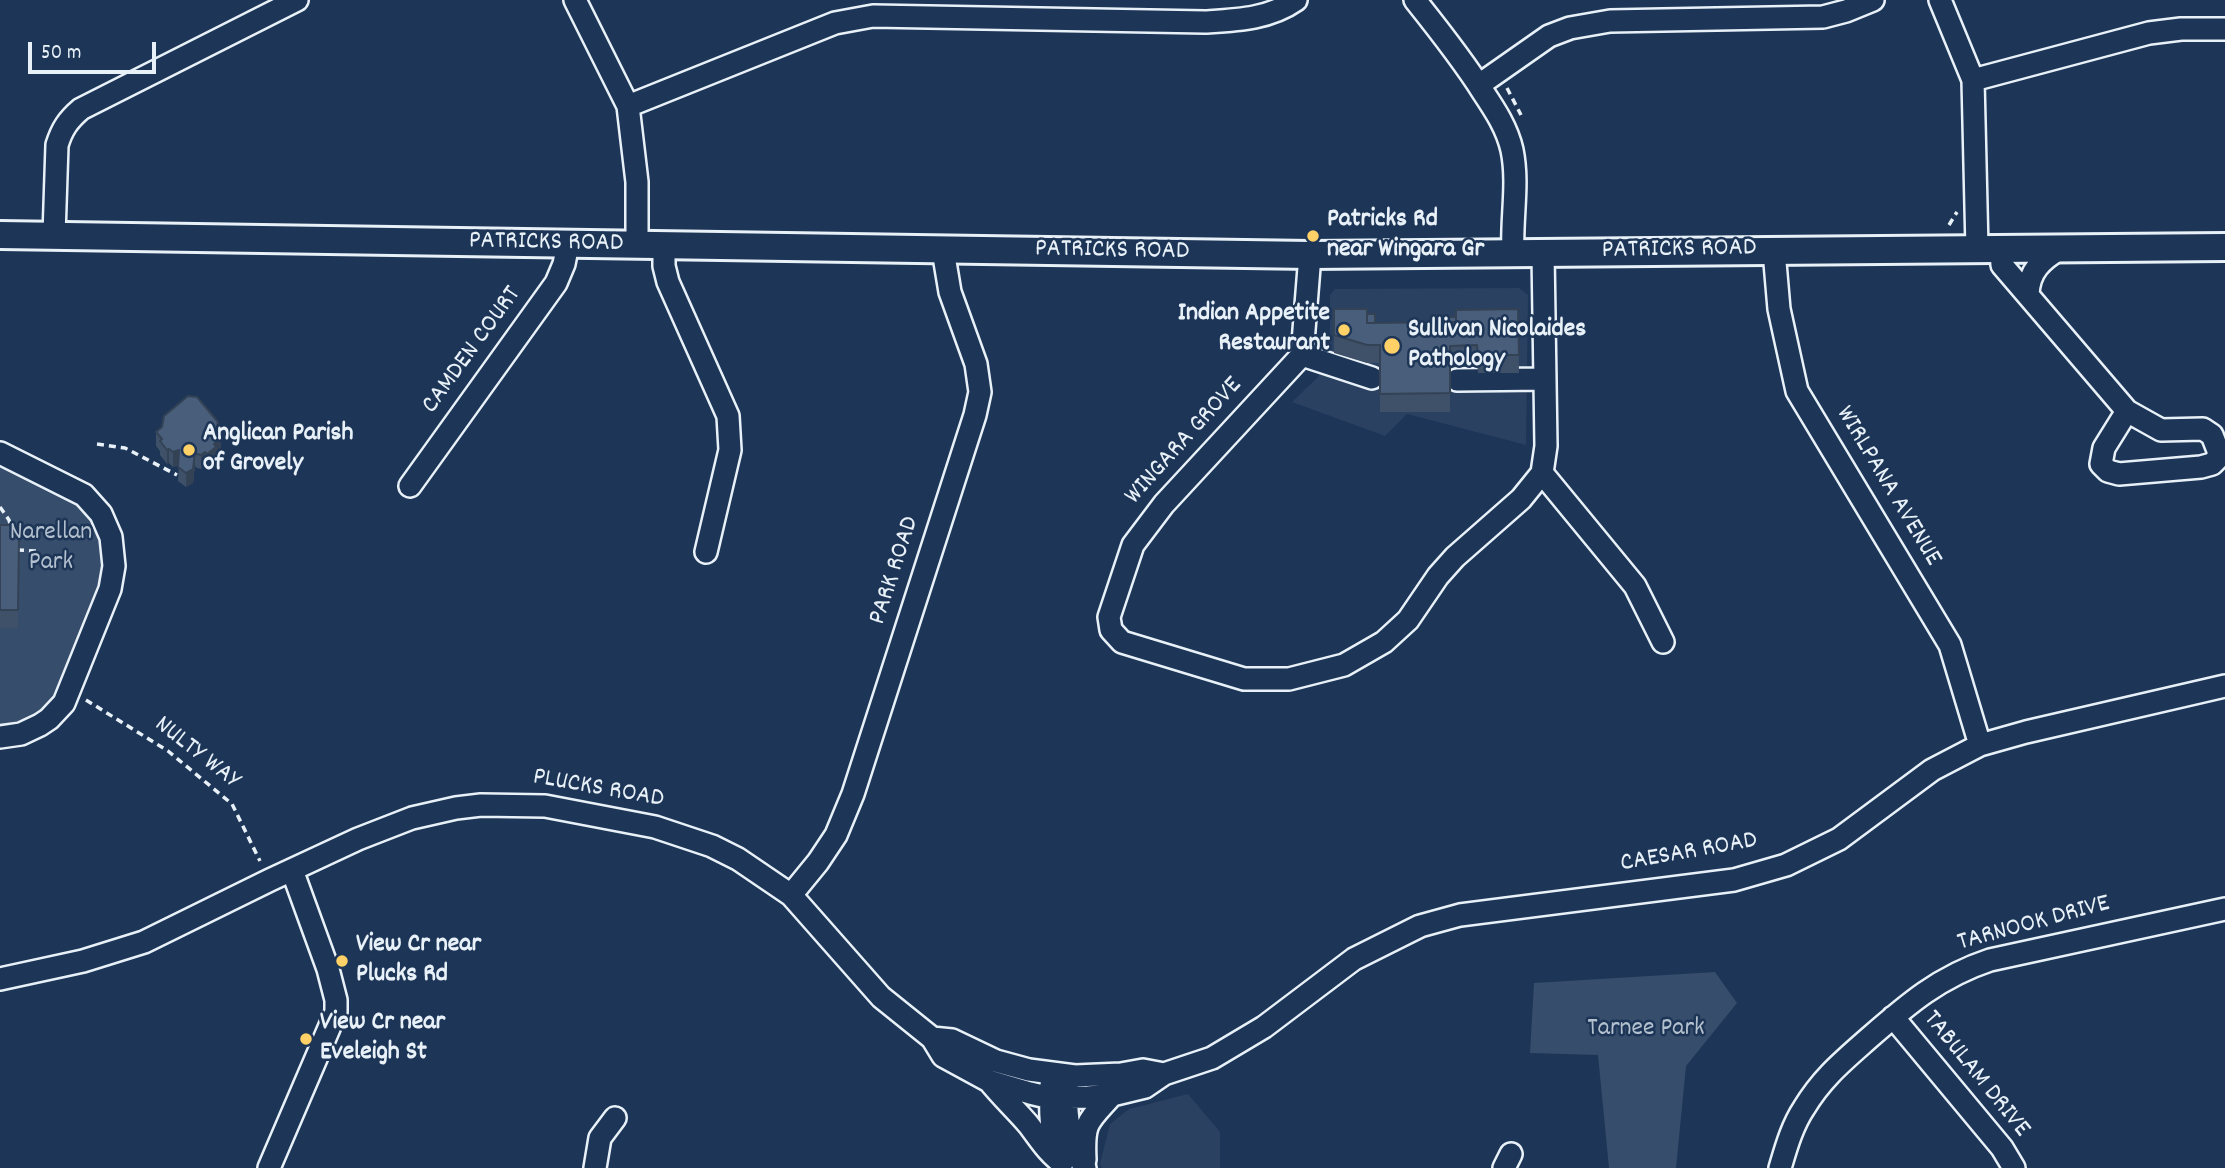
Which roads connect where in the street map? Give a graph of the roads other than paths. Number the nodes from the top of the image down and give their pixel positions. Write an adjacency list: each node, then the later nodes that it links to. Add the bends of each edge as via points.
1 (297, 0): 12 (street, via 69,119 57,145)
2 (575, 0): 10 (street)
3 (1296, 0): 10 (street, via 1282,10 1205,23 873,16 835,23)
4 (1415, 0): 9 (street)
5 (1873, 0): 9 (street, via 1823,17 1610,21 1570,28 1549,36)
6 (1940, 0): 8 (street)
7 (2225, 29): 8 (street, via 2149,33)
8 (1973, 80): 18 (street)
9 (1479, 85): 21 (street, via 1503,123 1512,150)
10 (628, 106): 14 (street, via 637,181)
11 (0, 235): 12 (main road, PATRICKS ROAD)
12 (54, 235): 13 (main road, PATRICKS ROAD)
13 (568, 244): 14 (main road, PATRICKS ROAD); 32 (street, CAMDEN COURT, via 556,283)
14 (637, 245): 15 (main road, PATRICKS ROAD)
15 (664, 246): 19 (main road, PATRICKS ROAD); 33 (street, via 668,282 728,416 730,450)
16 (2225, 247): 17 (main road, PATRICKS ROAD)
17 (2061, 248): 18 (main road, PATRICKS ROAD); 24 (street, via 2037,265)
18 (1989, 249): 20 (main road, PATRICKS ROAD); 24 (street)
19 (943, 250): 23 (main road, PATRICKS ROAD); 39 (street, PARK ROAD, via 950,292 976,364 980,392 975,415 853,794 836,835)
20 (1774, 251): 22 (main road, PATRICKS ROAD); 37 (street, WIRLPANA AVENUE, via 1779,309 1797,391 1950,645)
21 (1513, 253): 22 (main road, PATRICKS ROAD); 23 (main road, PATRICKS ROAD)
22 (1544, 253): 27 (street)
23 (1310, 255): 25 (street)
24 (2028, 294): 29 (street)
25 (1302, 355): 26 (street); 31 (street, WINGARA GROVE, via 1164,504 1133,545 1109,617 1111,630 1122,642 1244,679 1290,679 1344,665 1384,642 1408,620 1455,557 1521,499)
26 (1372, 378)
27 (1545, 379): 28 (street); 31 (street)
28 (1457, 380)
29 (2126, 411): 29 (street, via 2101,456 2108,471 2201,467 2217,459 2216,443 2203,429 2161,429)
30 (0, 453): 36 (street, via 90,500 107,526 114,557 110,589 64,703 40,725)
31 (1542, 473): 34 (street, via 1634,586)
32 (410, 486)
33 (706, 552)
34 (1663, 642)
35 (2225, 686): 37 (street, CAESAR ROAD)
36 (0, 737)
37 (1980, 745): 45 (street, CAESAR ROAD, via 1932,771 1839,839 1787,864 1734,880 1460,915 1420,926 1354,959 1234,1046)
38 (292, 870): 39 (street, PLUCKS ROAD, via 423,815 481,805 533,805 684,836 738,859); 41 (street, PLUCKS ROAD, via 144,942); 51 (street, via 328,969 336,1012)
39 (792, 895): 43 (street, PLUCKS ROAD, via 881,997)
40 (2225, 909): 42 (street, TARNOOK DRIVE, via 1990,960 1962,970)
41 (0, 979)
42 (1893, 1017): 54 (street, TARNOOK DRIVE, via 1827,1074 1802,1110); 55 (street, TABULAM DRIVE)
43 (932, 1038): 44 (street, PLUCKS ROAD, via 952,1040 996,1061); 46 (street, PLUCKS ROAD, via 943,1056)
44 (1059, 1074): 45 (street, CAESAR ROAD, via 1143,1070); 48 (street)
45 (1164, 1074): 47 (street, CAESAR ROAD, via 1145,1087)
46 (989, 1081): 48 (street, PLUCKS ROAD); 50 (street)
47 (1112, 1095): 48 (street, CAESAR ROAD); 53 (street, via 1083,1134)
48 (1058, 1098): 50 (street, via 1053,1137); 53 (street)
49 (615, 1118): 52 (street, via 600,1138)
50 (1063, 1165)
51 (269, 1168)
52 (595, 1168)
53 (1085, 1168)
54 (1780, 1168)
55 (2014, 1168)

